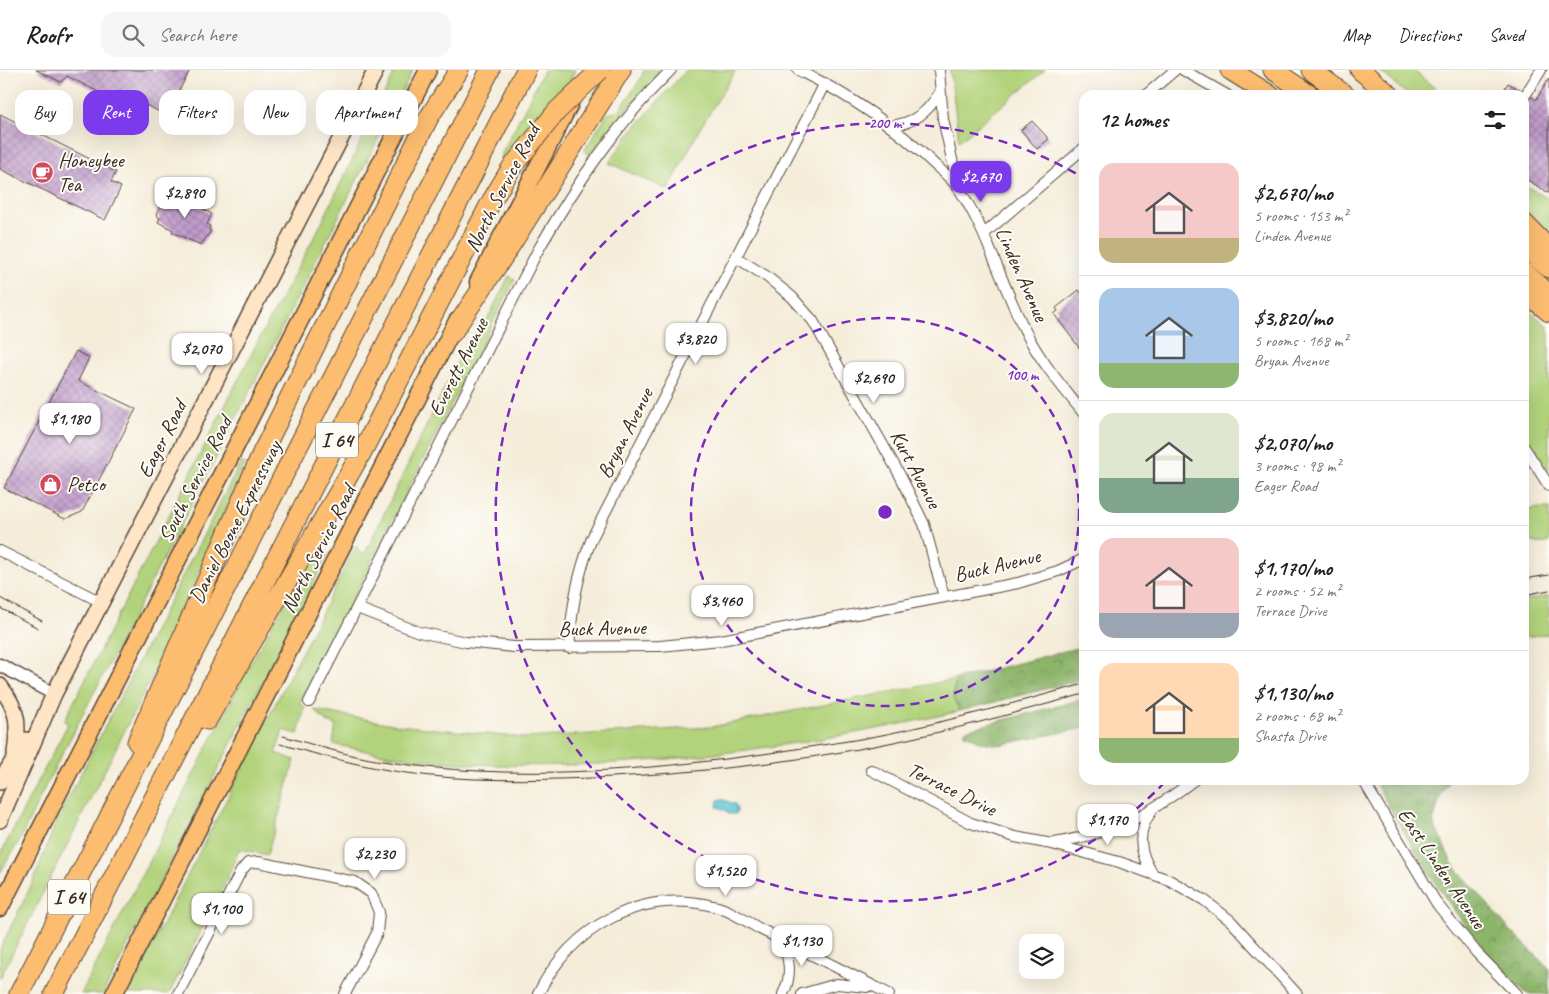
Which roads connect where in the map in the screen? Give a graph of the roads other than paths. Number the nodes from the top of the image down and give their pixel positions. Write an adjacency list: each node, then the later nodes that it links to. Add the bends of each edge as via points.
1 (376, 70): 48 (main road, Eager Road)
2 (428, 70): 66 (main road, South Service Road)
3 (490, 70): 60 (highway, Daniel Boone Expressway / I 64)
4 (526, 70): 61 (highway, I 64)
5 (587, 70): 41 (main road, North Service Road)
6 (600, 70): 61 (highway, bridge, via 557,111 512,167 362,452 201,730)
7 (621, 70): 41 (highway)
8 (671, 70): 49 (street, Everett Avenue, via 623,123 558,216)
9 (798, 70): 19 (street, Linden Avenue)
10 (939, 70): 27 (street)
11 (1175, 70): 20 (street)
12 (1183, 70): 21 (street)
13 (1230, 70): 22 (highway)
14 (1273, 70): 23 (highway)
15 (1311, 70): 24 (highway)
16 (1360, 70): 25 (highway)
17 (1541, 70): 26 (street)
18 (458, 72): 60 (highway, via 428,119 262,453 146,717)
19 (825, 83): 28 (street, Linden Avenue); 35 (street, Bryan Avenue)
20 (1152, 90)
21 (1218, 90)
22 (1262, 90)
23 (1303, 90)
24 (1338, 90)
25 (1384, 90)
26 (1528, 90)
27 (940, 92): 28 (street, via 922,116); 30 (street)
28 (890, 126): 30 (street, Linden Avenue)
29 (1079, 152): 32 (street)
30 (958, 187): 32 (street, Linden Avenue)
31 (1529, 228): 33 (highway)
32 (984, 234): 42 (street, Linden Avenue, via 1030,340 1054,378)
33 (1549, 249)
34 (1529, 251): 36 (highway)
35 (737, 258): 47 (street, Kurt Avenue, via 792,297 813,321 924,524); 50 (street, Bryan Avenue, via 592,538 572,606)
36 (1549, 268)
37 (1529, 276): 38 (highway)
38 (1549, 294)
39 (1529, 295): 40 (highway)
40 (1549, 312)
41 (452, 332): 71 (main road, North Service Road)
42 (1079, 408)
43 (1529, 455): 44 (street)
44 (1549, 486)
45 (0, 551): 48 (street)
46 (1079, 561): 47 (street, Buck Avenue, via 1018,583)
47 (944, 597): 50 (street, Buck Avenue, via 721,640 660,646)
48 (101, 602): 53 (main road, Eager Road)
49 (357, 608): 50 (street, Buck Avenue, via 419,632 466,642); 54 (street, Everett Avenue)
50 (569, 648)
51 (0, 665): 53 (street)
52 (0, 686): 55 (main road, via 10,699 17,718)
53 (54, 694): 55 (main road, Eager Road); 63 (main road, Eager Road)
54 (310, 702)
55 (14, 759): 57 (main road, Eager Road)
56 (871, 770): 64 (street, Terrace Drive, via 971,823 1015,837)
57 (0, 782)
58 (1187, 785): 62 (street)
59 (1366, 785): 78 (street, East Linden Avenue, via 1437,904 1476,952)
60 (118, 800): 69 (highway, Daniel Boone Expressway / I 64)
61 (148, 811): 70 (highway, I 64)
62 (1152, 811): 64 (street, via 1125,825); 65 (street, via 1144,821 1140,836 1142,854)
63 (0, 820)
64 (1052, 844): 65 (street, Terrace Drive)
65 (1153, 874): 77 (street, Terrace Drive, via 1190,892 1231,921)
66 (0, 908)
67 (780, 938): 68 (street); 74 (street, via 714,906 674,901 619,912 588,931 564,955); 75 (street, via 787,952 789,968)
68 (886, 993): 76 (street, via 858,984 837,984)
69 (19, 994)
70 (54, 994)
71 (114, 994)
72 (178, 994): 73 (street, via 241,871 248,863 258,862 355,882 371,894 379,912 377,933)
73 (345, 994)
74 (538, 994)
75 (783, 994)
76 (802, 994)
77 (1297, 994)
78 (1517, 994)

